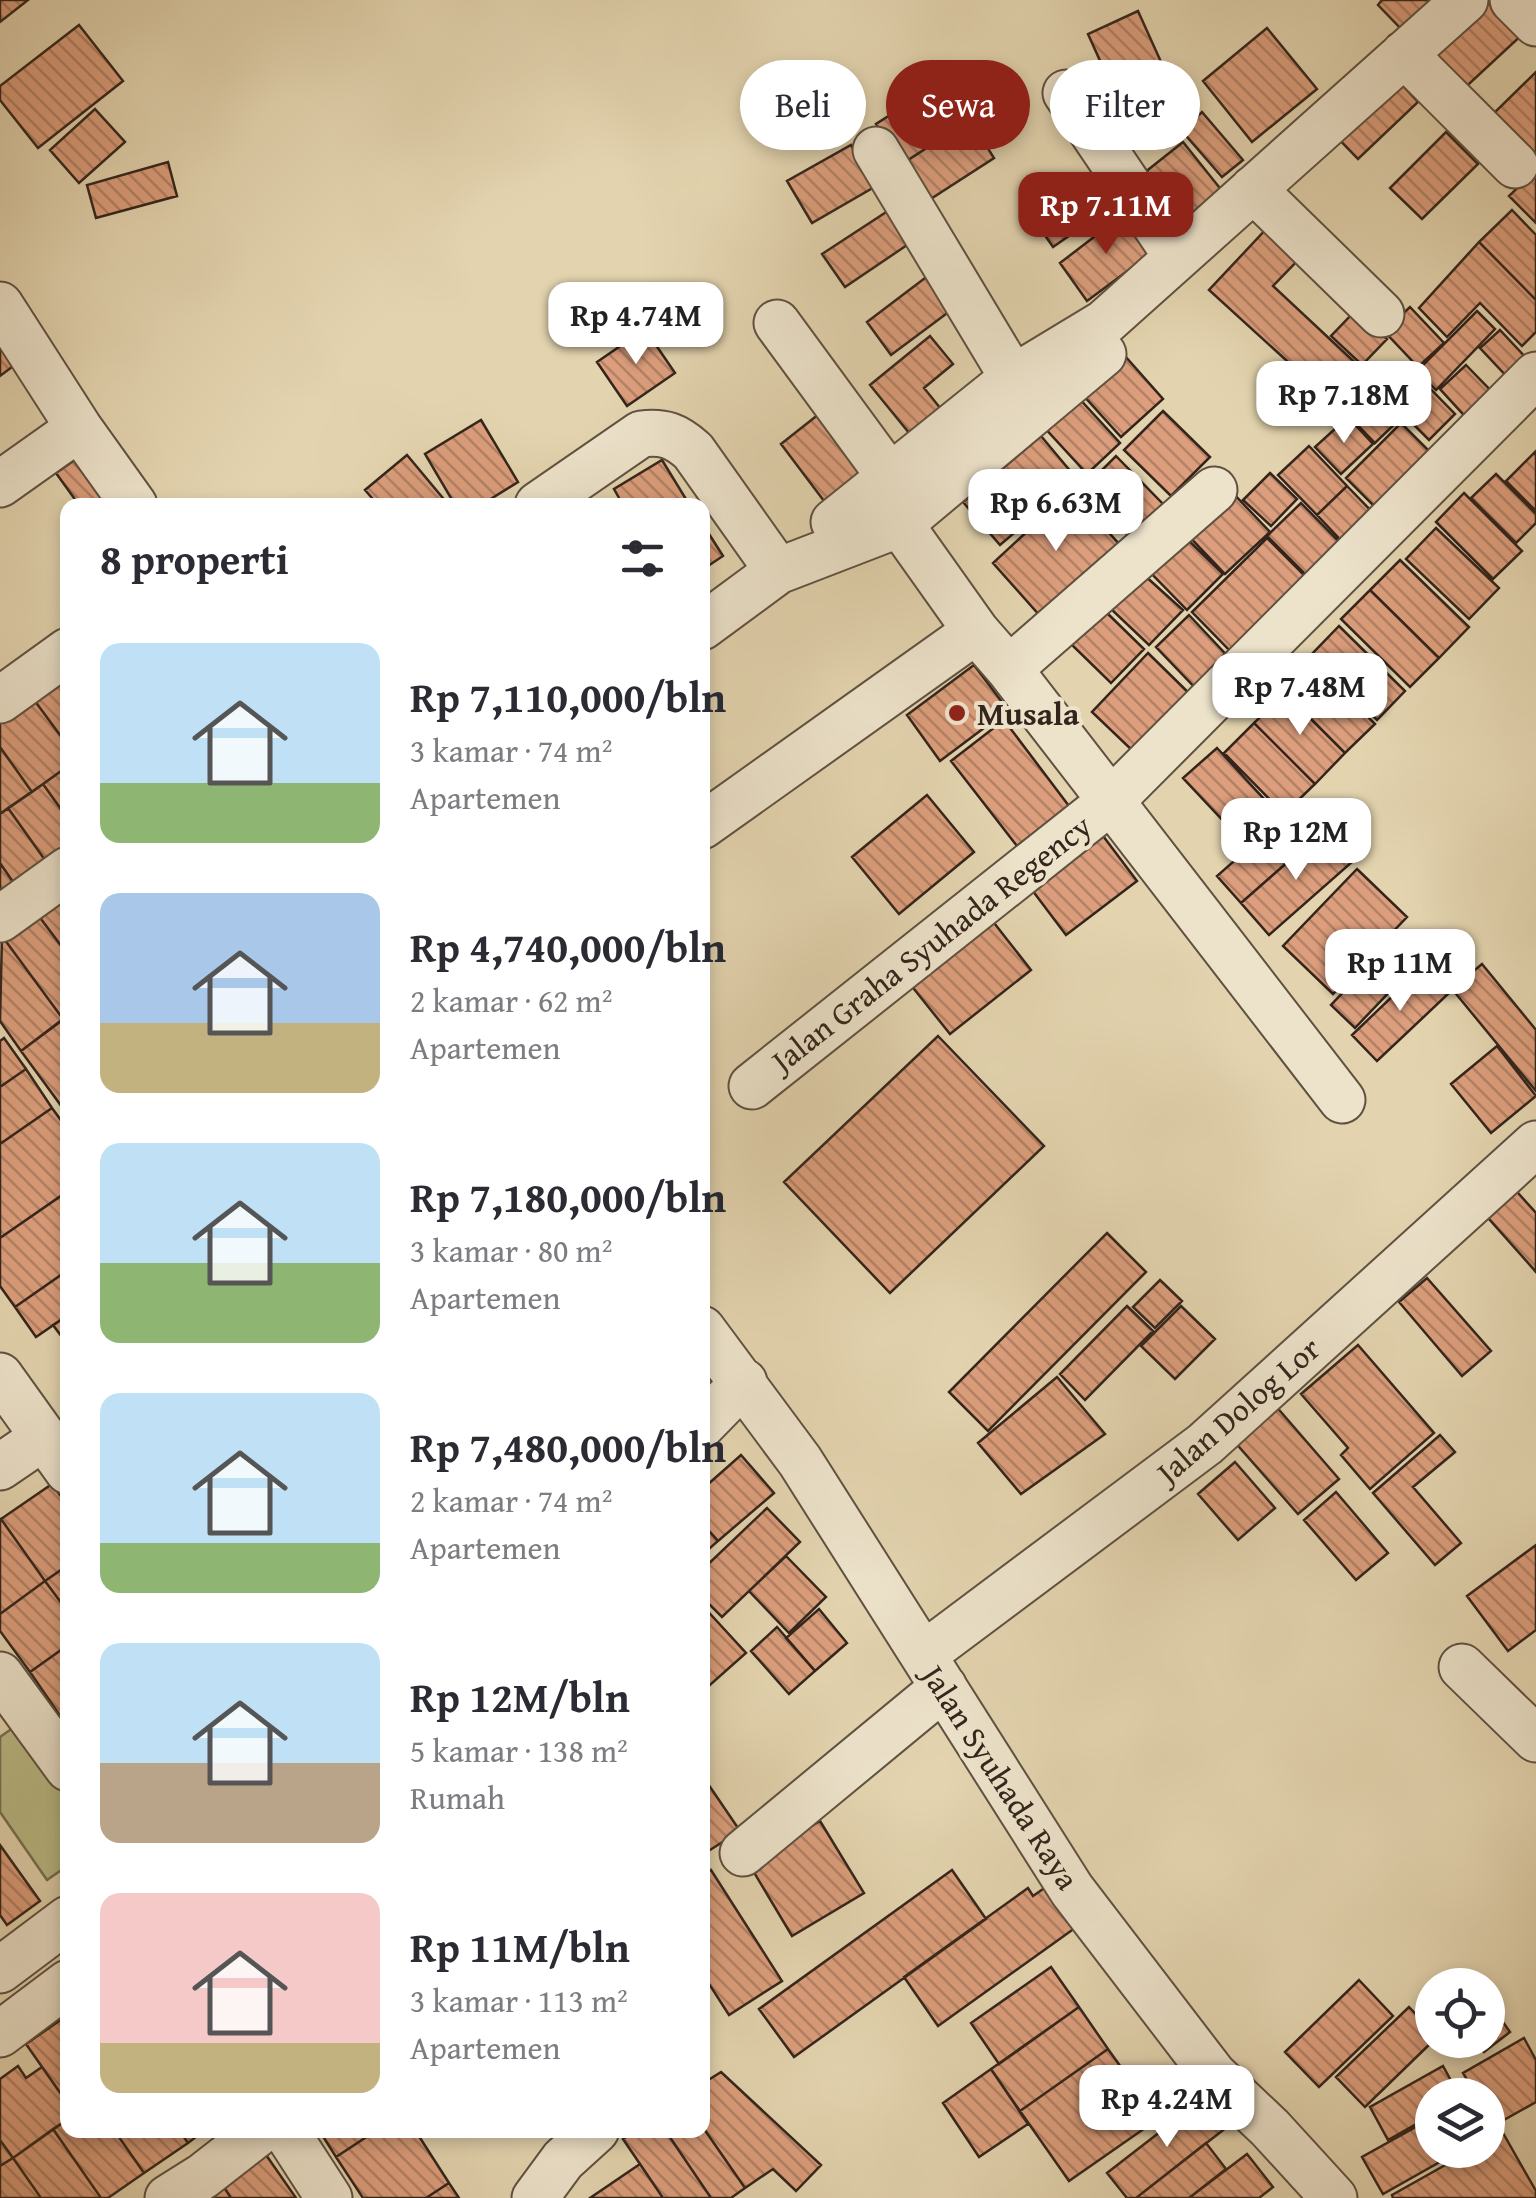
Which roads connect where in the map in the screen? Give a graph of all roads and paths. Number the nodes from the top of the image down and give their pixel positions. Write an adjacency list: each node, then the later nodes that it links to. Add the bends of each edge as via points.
1 (1465, 0): 4 (street)
2 (1513, 0): 3 (street)
3 (1536, 23)
4 (1404, 54): 7 (street); 8 (street)
5 (876, 150): 15 (street)
6 (1105, 150): 9 (street)
7 (1515, 164)
8 (1253, 189): 9 (street); 11 (street)
9 (1177, 257): 15 (street, via 1104,323)
10 (0, 305): 16 (street)
11 (1381, 314)
12 (777, 322): 17 (street)
13 (1103, 354): 23 (street)
14 (1536, 375): 30 (street, Jalan Graha Syuhada Regency)
15 (1013, 378): 17 (street)
16 (79, 428): 18 (street); 20 (street)
17 (890, 476): 22 (street)
18 (0, 484)
19 (1214, 490): 28 (street)
20 (129, 498)
21 (548, 498): 24 (street, via 642,434 660,432 692,452)
22 (834, 522)
23 (900, 524): 24 (street); 26 (street, Jalan Graha Syuhada Regency)
24 (778, 571): 25 (street)
25 (710, 620)
26 (976, 631): 28 (street, Jalan Graha Syuhada Regency); 31 (street)
27 (60, 658): 29 (street)
28 (1009, 669): 30 (street, Jalan Graha Syuhada Regency)
29 (0, 700)
30 (1111, 801): 34 (street, Jalan Graha Syuhada Regency); 35 (street, Jalan Graha Syuhada Regency)
31 (710, 820)
32 (60, 876): 33 (street)
33 (0, 919)
34 (752, 1086)
35 (1342, 1100)
36 (1536, 1144): 44 (street, Jalan Dolog Lor, via 1205,1444)
37 (710, 1338): 39 (street, Jalan Syuhada Raya)
38 (0, 1376): 41 (street)
39 (744, 1382): 40 (street); 44 (street, Jalan Syuhada Raya)
40 (710, 1417)
41 (56, 1454): 42 (street)
42 (0, 1467)
43 (1462, 1668): 46 (street)
44 (933, 1671): 48 (street, Jalan Dolog Lor); 59 (street, Jalan Syuhada Raya, via 1072,1890 1213,2074)
45 (6, 1694): 47 (street)
46 (1536, 1738)
47 (60, 1758)
48 (743, 1853)
49 (60, 1925): 50 (street)
50 (0, 1970)
51 (60, 1988): 52 (street)
52 (0, 2034)
53 (252, 2138): 56 (street)
54 (291, 2138): 57 (street)
55 (587, 2138): 58 (street)
56 (168, 2198)
57 (330, 2198)
58 (535, 2198)
59 (1334, 2198)

